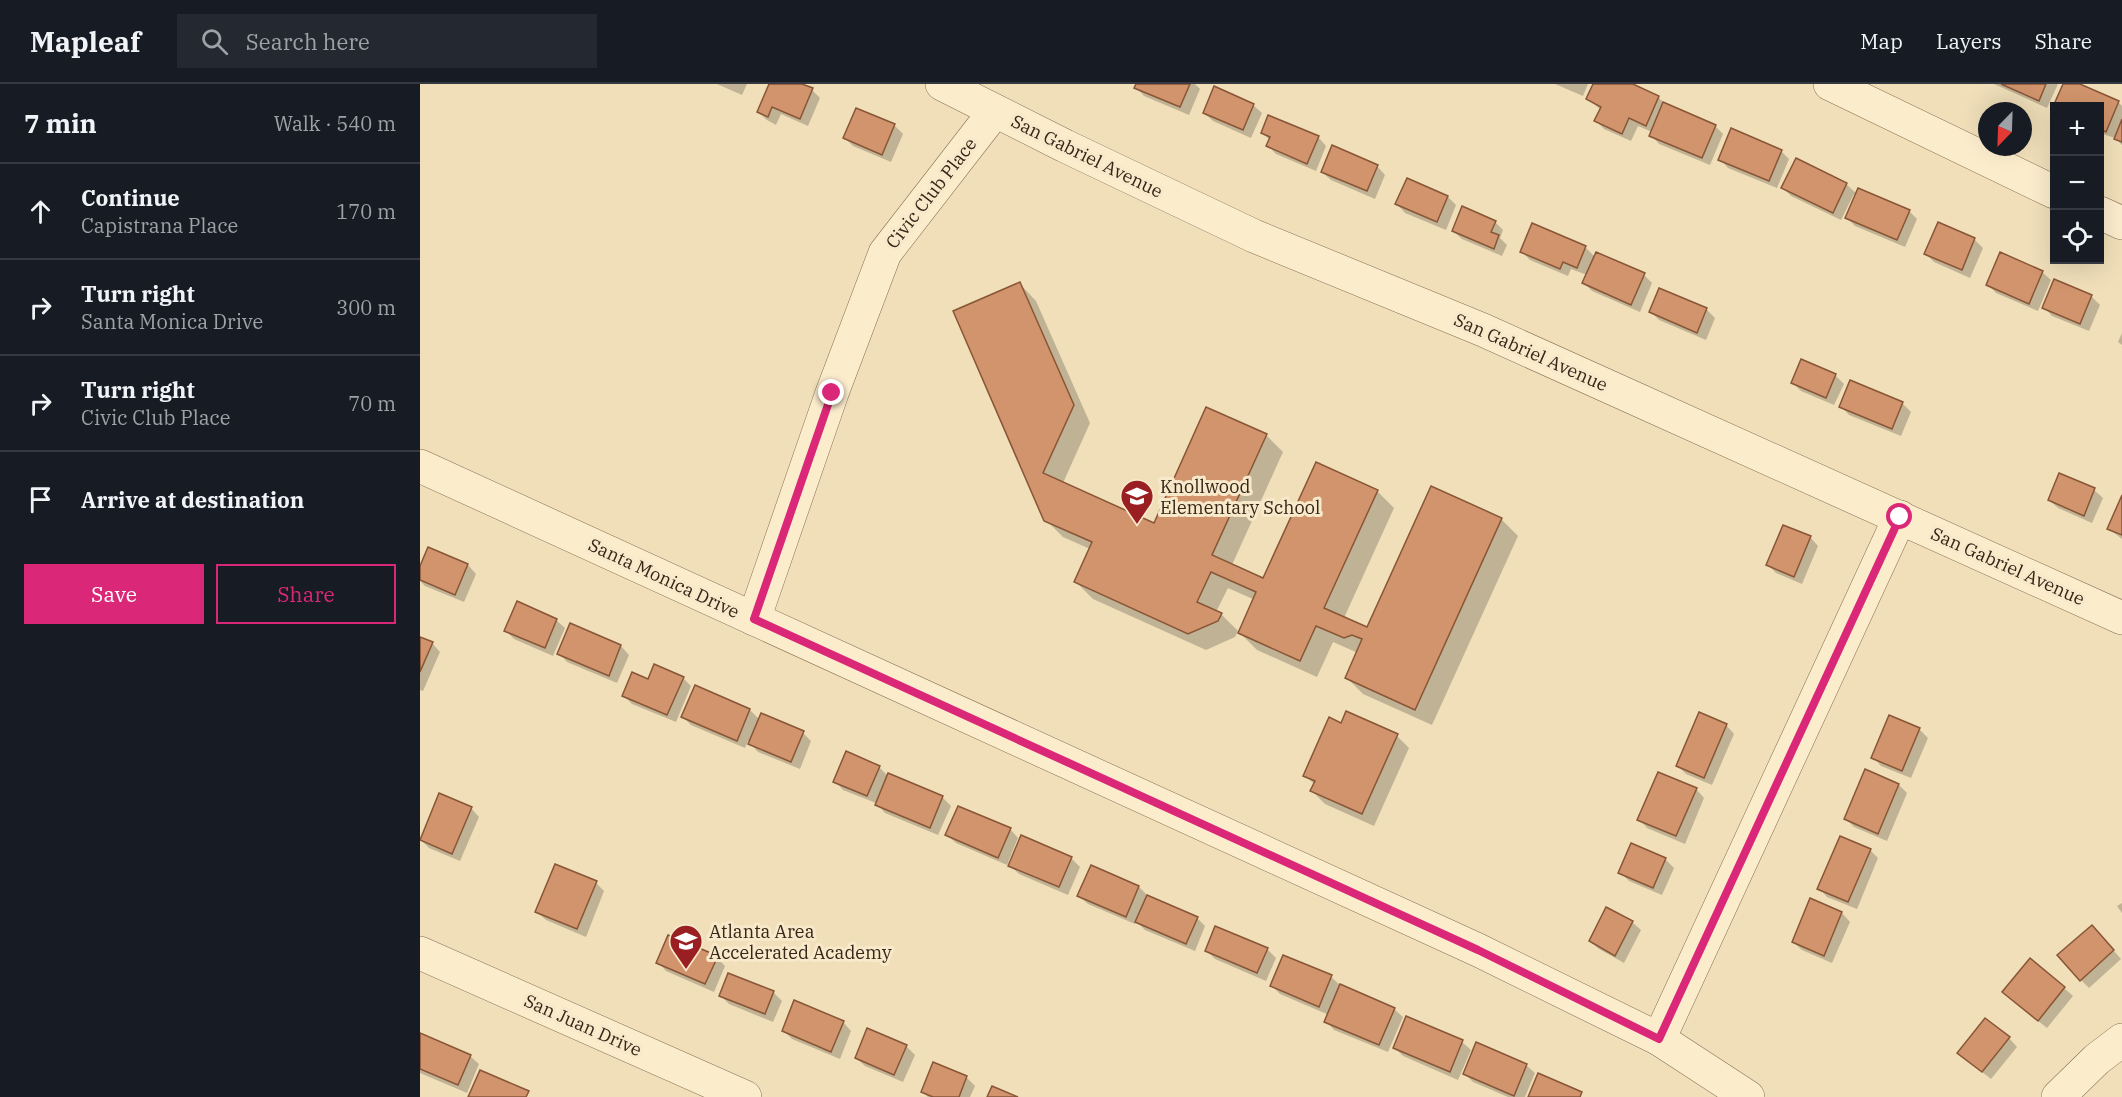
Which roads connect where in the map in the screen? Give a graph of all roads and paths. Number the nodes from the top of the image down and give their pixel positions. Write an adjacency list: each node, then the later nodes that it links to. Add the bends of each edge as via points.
1 (942, 84): 3 (street, San Gabriel Avenue)
2 (1830, 84): 4 (street)
3 (995, 111): 8 (street, San Gabriel Avenue, via 1254,236 1483,330); 10 (street, Civic Club Place, via 885,253)
4 (2050, 190)
5 (2104, 215): 6 (street)
6 (2122, 223)
7 (420, 466): 10 (street, Santa Monica Drive)
8 (1900, 517): 9 (street, San Gabriel Avenue); 12 (street)
9 (2122, 618)
10 (754, 619): 12 (street, Santa Monica Drive, via 1478,950)
11 (420, 953): 14 (street, San Juan Drive)
12 (1659, 1039): 16 (street, Santa Monica Drive)
13 (2122, 1040): 17 (street)
14 (702, 1088): 15 (street, San Juan Drive)
15 (746, 1097)
16 (1748, 1097)
17 (2058, 1097)

